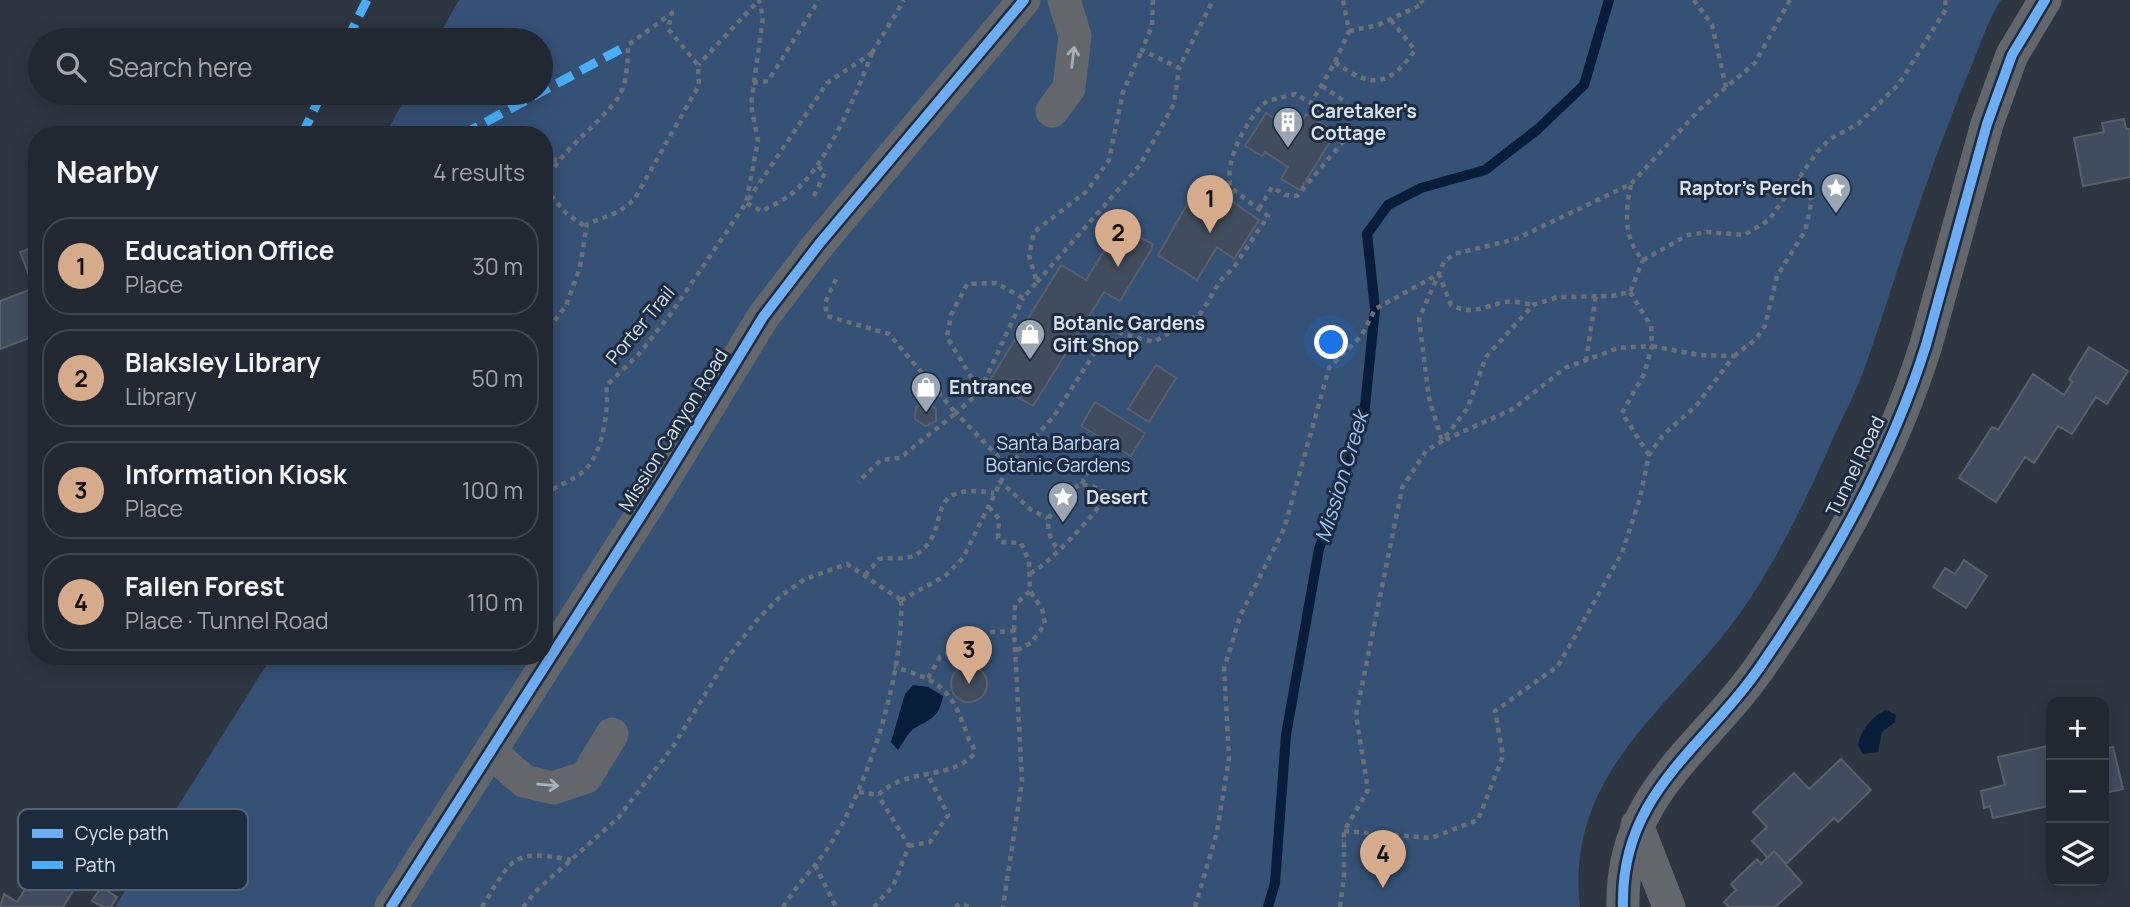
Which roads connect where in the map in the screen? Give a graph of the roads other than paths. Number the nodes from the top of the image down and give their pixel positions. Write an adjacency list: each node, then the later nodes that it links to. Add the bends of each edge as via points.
1 (1024, 0): 5 (street, Mission Canyon Road, via 818,244 763,317)
2 (1064, 0): 4 (street, one-way to 2, via 1069,88 1075,36)
3 (2045, 0): 9 (street, Tunnel Road, via 2012,55 1987,124 1923,357 1887,444 1824,568 1763,663 1663,780)
4 (1052, 111)
5 (553, 653)
6 (545, 665): 8 (street, Mission Canyon Road)
7 (612, 734): 8 (street, one-way to 7, via 524,781 554,788 586,778)
8 (491, 752): 10 (street, Mission Canyon Road)
9 (1637, 825): 11 (street, Tunnel Road, via 1626,859); 12 (street)
10 (391, 907)
11 (1623, 907)
12 (1669, 907)

